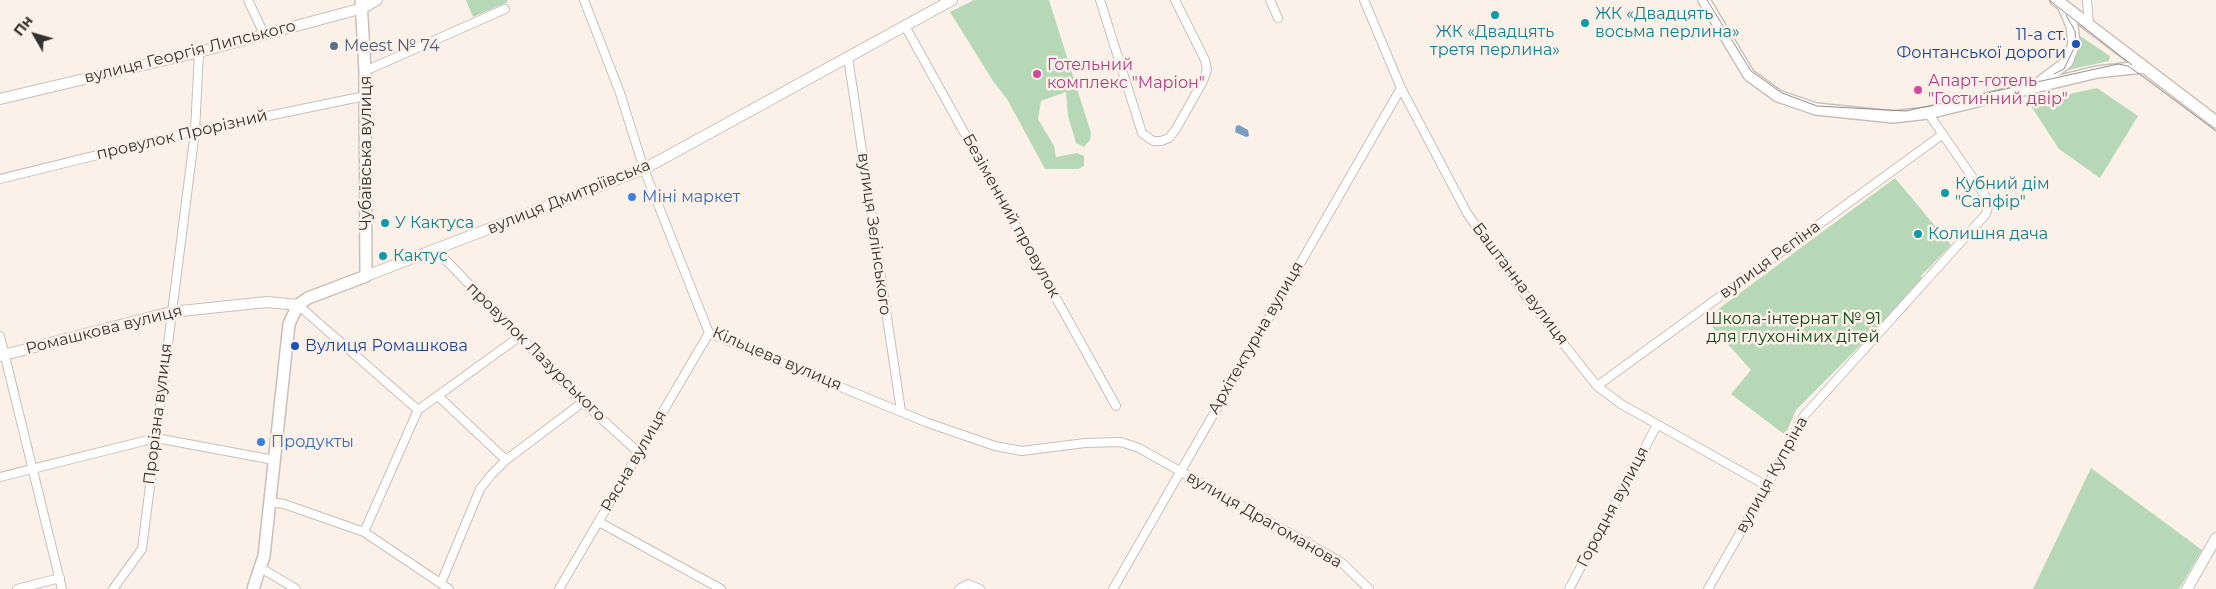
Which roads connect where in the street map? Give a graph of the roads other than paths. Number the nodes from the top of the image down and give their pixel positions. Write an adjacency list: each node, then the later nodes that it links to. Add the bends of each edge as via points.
1 (248, 0): 17 (street)
2 (377, 0): 12 (street, вулиця Георгія Липського)
3 (584, 0): 30 (street, Кільцева вулиця, via 620,93)
4 (952, 0): 16 (street, вулиця Дмитріївська)
5 (1100, 0): 6 (street, via 1142,133 1153,141 1169,138 1204,81 1207,70)
6 (1175, 0)
7 (1270, 0): 14 (street)
8 (1364, 0): 22 (street, Баштанна вулиця)
9 (1704, 0): 26 (main road, via 1750,75 1778,96 1816,109 1893,117)
10 (2087, 0): 15 (street)
11 (2059, 2): 15 (main road); 23 (main road, via 2072,26 2074,44 2066,62)
12 (362, 4): 17 (street, вулиця Георгія Липського); 21 (main road, Чубаївська вулиця)
13 (505, 9): 21 (street)
14 (1278, 18)
15 (2089, 25): 20 (main road)
16 (905, 26): 19 (street, вулиця Дмитріївська); 43 (street, Безіменний провулок)
17 (264, 34): 18 (street, вулиця Георгія Липського)
18 (199, 52): 25 (street, вулиця Георгія Липського); 28 (street, Прорізна вулиця)
19 (848, 57): 30 (street, вулиця Дмитріївська); 45 (street, вулиця Зелінського)
20 (2142, 67): 23 (main road, via 2097,72); 27 (main road)
21 (365, 71): 24 (main road, Чубаївська вулиця)
22 (1401, 88): 40 (street, Баштанна вулиця, via 1467,213 1531,303); 52 (street, Архітектурна вулиця)
23 (2031, 89): 26 (main road)
24 (365, 96): 28 (street, провулок Прорізний); 33 (main road, Чубаївська вулиця)
25 (0, 99)
26 (1928, 113): 29 (street, вулиця Купріна)
27 (2216, 122)
28 (195, 131): 31 (street, провулок Прорізний); 35 (street, Прорізна вулиця)
29 (1943, 134): 40 (street, вулиця Рєпіна); 54 (street, вулиця Купріна, via 1986,197 1986,214 1803,416)
30 (644, 169): 32 (street, вулиця Дмитріївська); 36 (street, Кільцева вулиця)
31 (0, 179)
32 (436, 250): 33 (street, вулиця Дмитріївська); 38 (street, провулок Лазурського)
33 (366, 276): 34 (main road, вулиця Дмитріївська, via 319,292)
34 (298, 305): 35 (street, Ромашкова вулиця, via 267,302); 44 (street); 49 (main road, via 289,324)
35 (171, 312): 39 (street, Ромашкова вулиця); 47 (street, Прорізна вулиця)
36 (709, 333): 45 (street, Кільцева вулиця); 48 (street, Рясна вулиця)
37 (0, 336): 39 (street)
38 (519, 336): 41 (street); 42 (street, провулок Лазурського)
39 (2, 355): 51 (street)
40 (1597, 386): 46 (street, Баштанна вулиця)
41 (438, 396): 44 (street); 50 (street)
42 (584, 402): 48 (street, провулок Лазурського); 50 (street)
43 (1116, 406)
44 (418, 410): 57 (street)
45 (900, 411): 52 (street, Кільцева вулиця, via 995,446 1022,451 1121,442 1139,448)
46 (1657, 425): 54 (street, Баштанна вулиця); 74 (street, Городня вулиця)
47 (156, 438): 49 (street); 51 (street); 64 (street, Прорізна вулиця, via 142,549)
48 (638, 452): 56 (street, Рясна вулиця)
49 (274, 460): 55 (main road)
50 (506, 460): 61 (street, via 480,489)
51 (33, 469): 53 (street); 60 (street)
52 (1180, 471): 72 (street, Архітектурна вулиця); 73 (street, вулиця Драгоманова, via 1341,562)
53 (0, 477)
54 (1767, 486): 75 (street, вулиця Купріна)
55 (270, 502): 57 (street); 59 (main road)
56 (599, 522): 68 (street, Рясна вулиця); 69 (street)
57 (364, 532): 61 (street)
58 (2216, 538): 76 (street)
59 (261, 568): 65 (main road); 66 (street)
60 (60, 578): 62 (street); 63 (street)
61 (441, 583): 67 (street)
62 (17, 589)
63 (62, 589)
64 (113, 589)
65 (254, 589)
66 (296, 589)
67 (449, 589)
68 (559, 589)
69 (721, 589)
70 (959, 589): 71 (street, via 968,584)
71 (980, 589)
72 (1113, 589)
73 (1369, 589)
74 (1569, 589)
75 (1708, 589)
76 (2187, 589)

